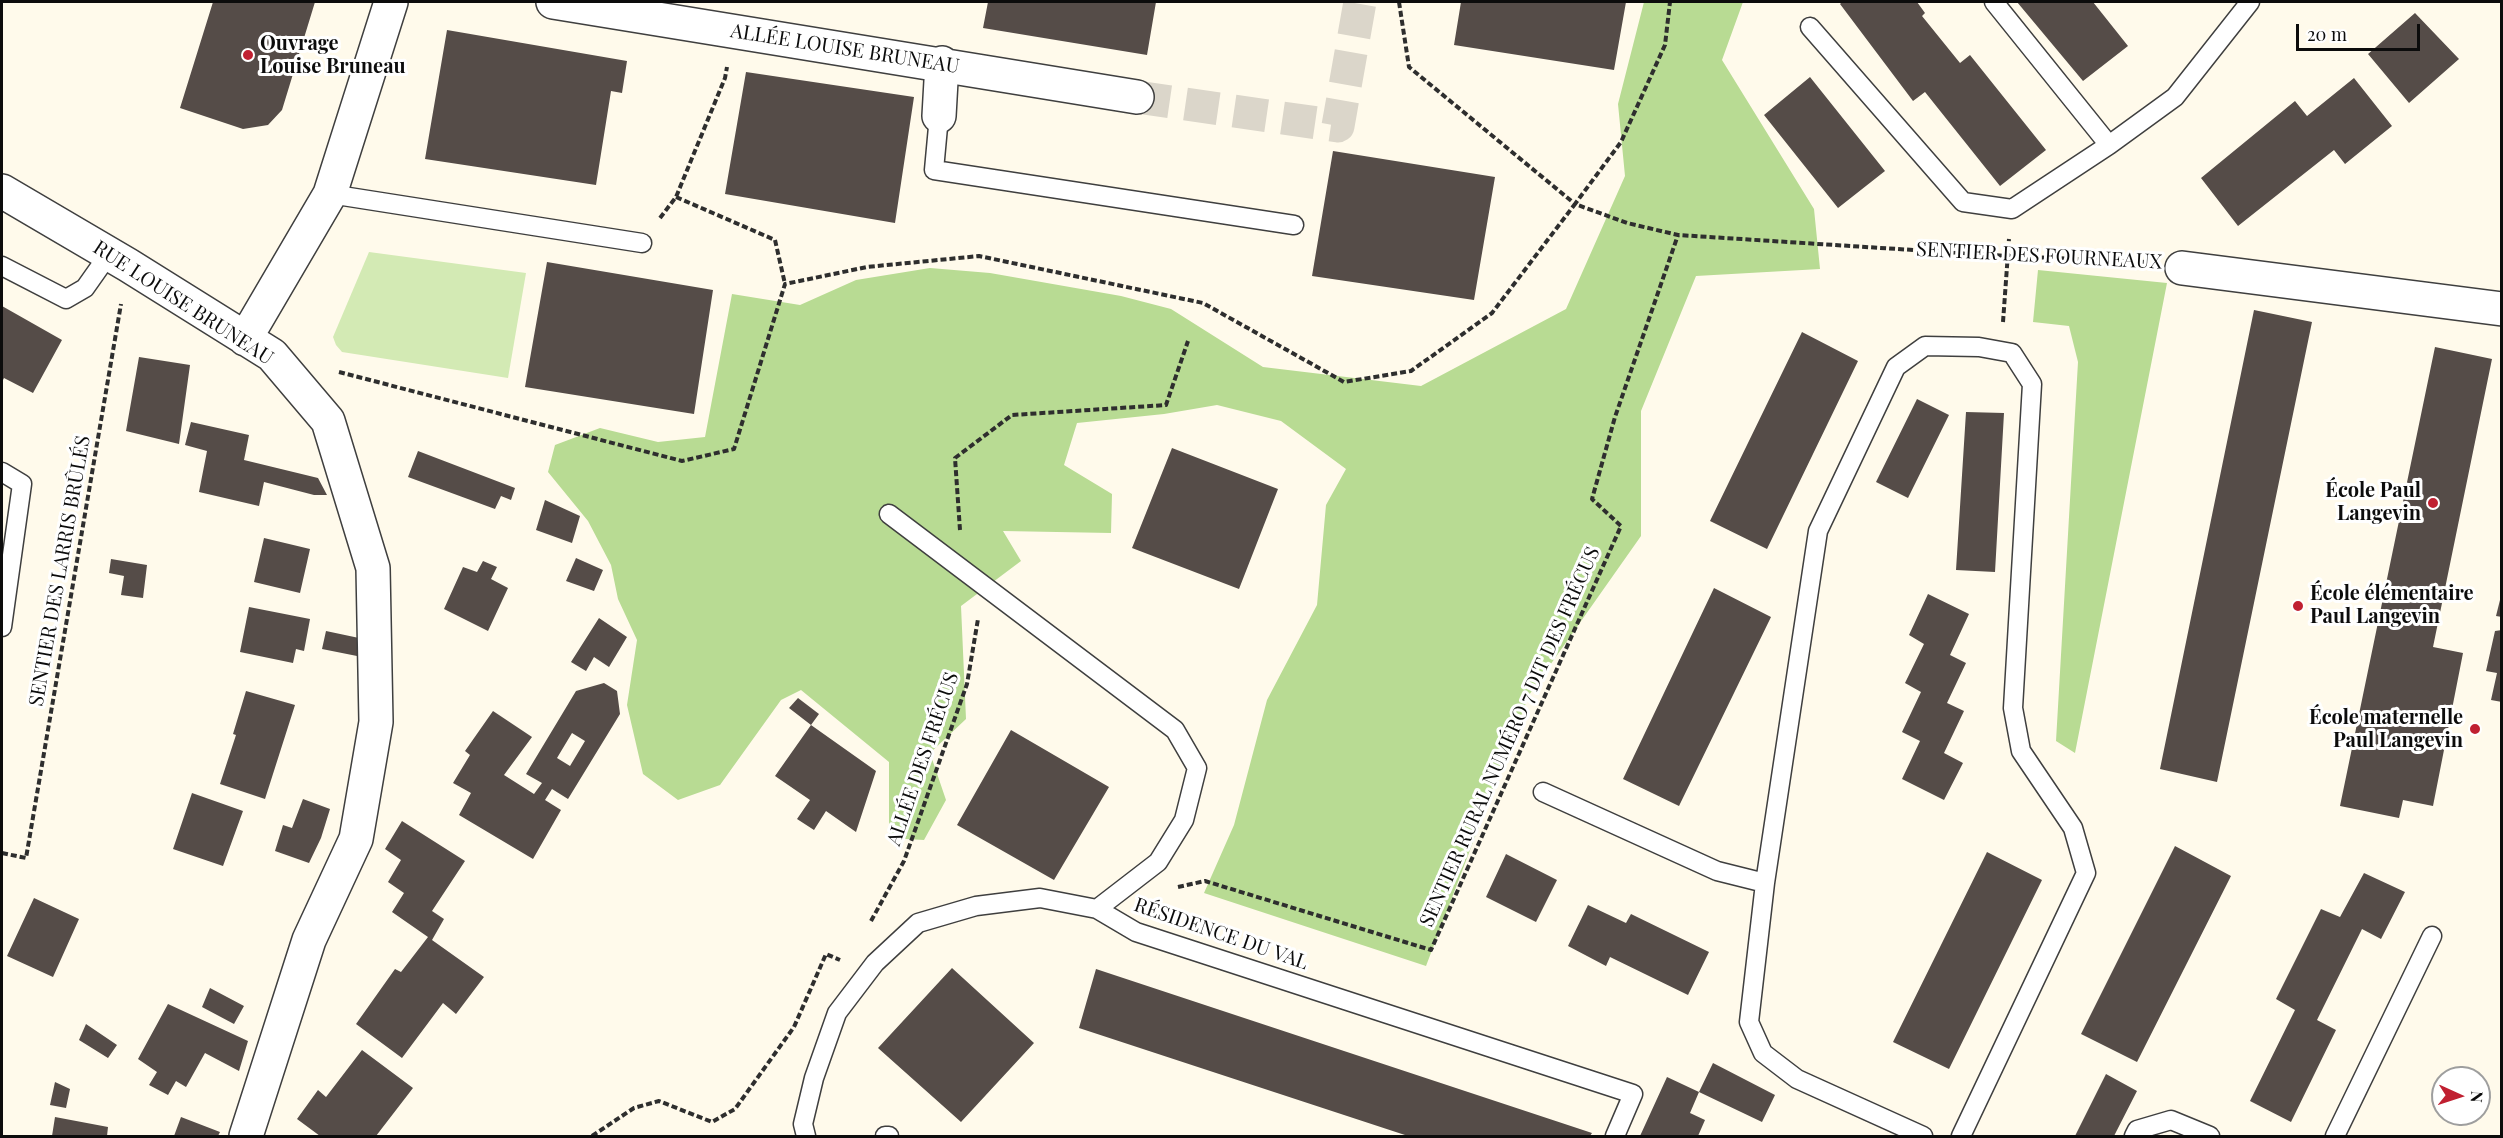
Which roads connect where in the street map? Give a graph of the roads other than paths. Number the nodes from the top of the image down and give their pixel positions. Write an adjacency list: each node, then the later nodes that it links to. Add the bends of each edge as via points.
1 (391, 2): 11 (street)
2 (552, 2): 6 (street, ALLÉE LOUISE BRUNEAU)
3 (1994, 2): 9 (lane)
4 (2250, 2): 9 (lane, via 2175,97)
5 (1810, 27): 9 (lane, via 1963,202 2012,209)
6 (942, 63): 7 (street, ALLÉE LOUISE BRUNEAU); 8 (street)
7 (1137, 97)
8 (939, 116): 12 (lane, via 934,170)
9 (2109, 145)
10 (2, 191): 14 (street, RUE LOUISE BRUNEAU)
11 (330, 194): 13 (lane); 18 (street)
12 (1294, 225)
13 (642, 243)
14 (119, 259): 15 (lane, via 66,299); 18 (street, RUE LOUISE BRUNEAU)
15 (2, 266)
16 (2182, 268): 17 (street, SENTIER DES FOURNEAUX)
17 (2502, 309)
18 (245, 339): 26 (street, RUE LOUISE BRUNEAU, via 272,355 328,421 373,568 376,722 356,839 309,940)
19 (2, 472): 21 (lane, via 22,484)
20 (889, 514): 24 (lane, via 1175,730 1197,768 1184,820 1158,862)
21 (2, 627)
22 (1543, 792): 23 (lane, via 1717,871)
23 (1765, 883): 29 (lane, via 1749,1023 1762,1053 1797,1079); 30 (lane, via 1818,531 1896,367 1924,346 1979,346 2012,353 2032,384 2013,708 2021,751 2073,828 2086,873)
24 (1097, 909): 27 (lane, RÉSIDENCE DU VAL, via 1040,898 976,906 918,923 875,963 837,1013 814,1078 803,1124); 28 (lane, RÉSIDENCE DU VAL, via 1136,933 1633,1094)
25 (2432, 936): 33 (lane)
26 (246, 1137)
27 (806, 1137)
28 (1615, 1137)
29 (1923, 1137)
30 (1961, 1137)
31 (2134, 1137): 32 (lane, via 2137,1130 2171,1120)
32 (2210, 1137)
33 (2335, 1137)

